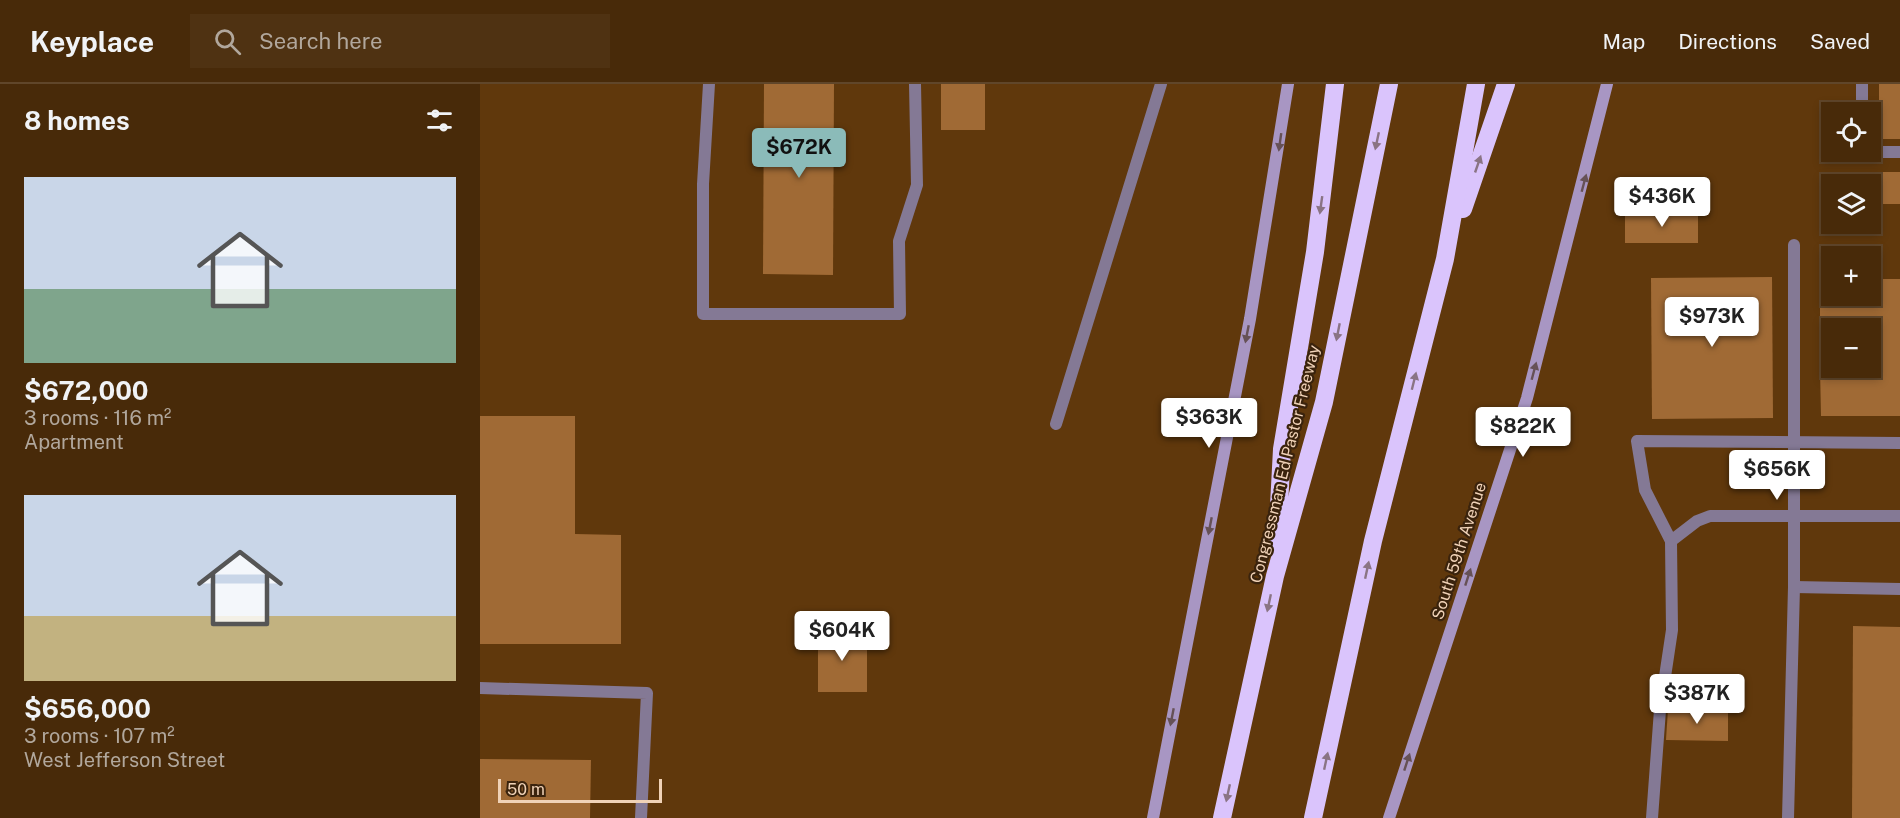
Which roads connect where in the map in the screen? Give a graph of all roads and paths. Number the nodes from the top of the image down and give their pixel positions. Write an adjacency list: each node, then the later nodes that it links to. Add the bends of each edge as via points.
1 (709, 84): 2 (street, via 703,184 703,314 900,314 899,241 917,185)
2 (915, 84)
3 (1161, 84): 16 (street)
4 (1288, 84): 27 (main road, one-way to 27, via 1250,318)
5 (1335, 84): 22 (highway, one-way to 22, via 1315,252 1282,450)
6 (1389, 84): 22 (highway, Congressman Ed Pastor Freeway, one-way to 22, via 1324,402)
7 (1476, 84): 15 (highway)
8 (1506, 84): 15 (highway, one-way to 8)
9 (1607, 84): 30 (main road, South 59th Avenue, one-way to 9, via 1527,398)
10 (1862, 84): 11 (street)
11 (1862, 102)
12 (1881, 152): 13 (street)
13 (1900, 152)
14 (1794, 245): 17 (street)
15 (1445, 259): 29 (highway, one-way to 15, via 1373,541)
16 (1056, 424)
17 (1795, 442): 18 (street); 19 (street); 21 (street, via 1637,441 1645,490)
18 (1900, 443)
19 (1794, 516): 20 (street); 21 (street, via 1710,516); 23 (street)
20 (1900, 516)
21 (1671, 541): 31 (street, via 1672,630 1660,710)
22 (1275, 576): 28 (highway, Congressman Ed Pastor Freeway, one-way to 28)
23 (1794, 587): 24 (street); 32 (street)
24 (1900, 589)
25 (480, 688): 26 (street, via 647,693)
26 (641, 818)
27 (1153, 818)
28 (1222, 818)
29 (1313, 818)
30 (1389, 818)
31 (1652, 818)
32 (1788, 818)

